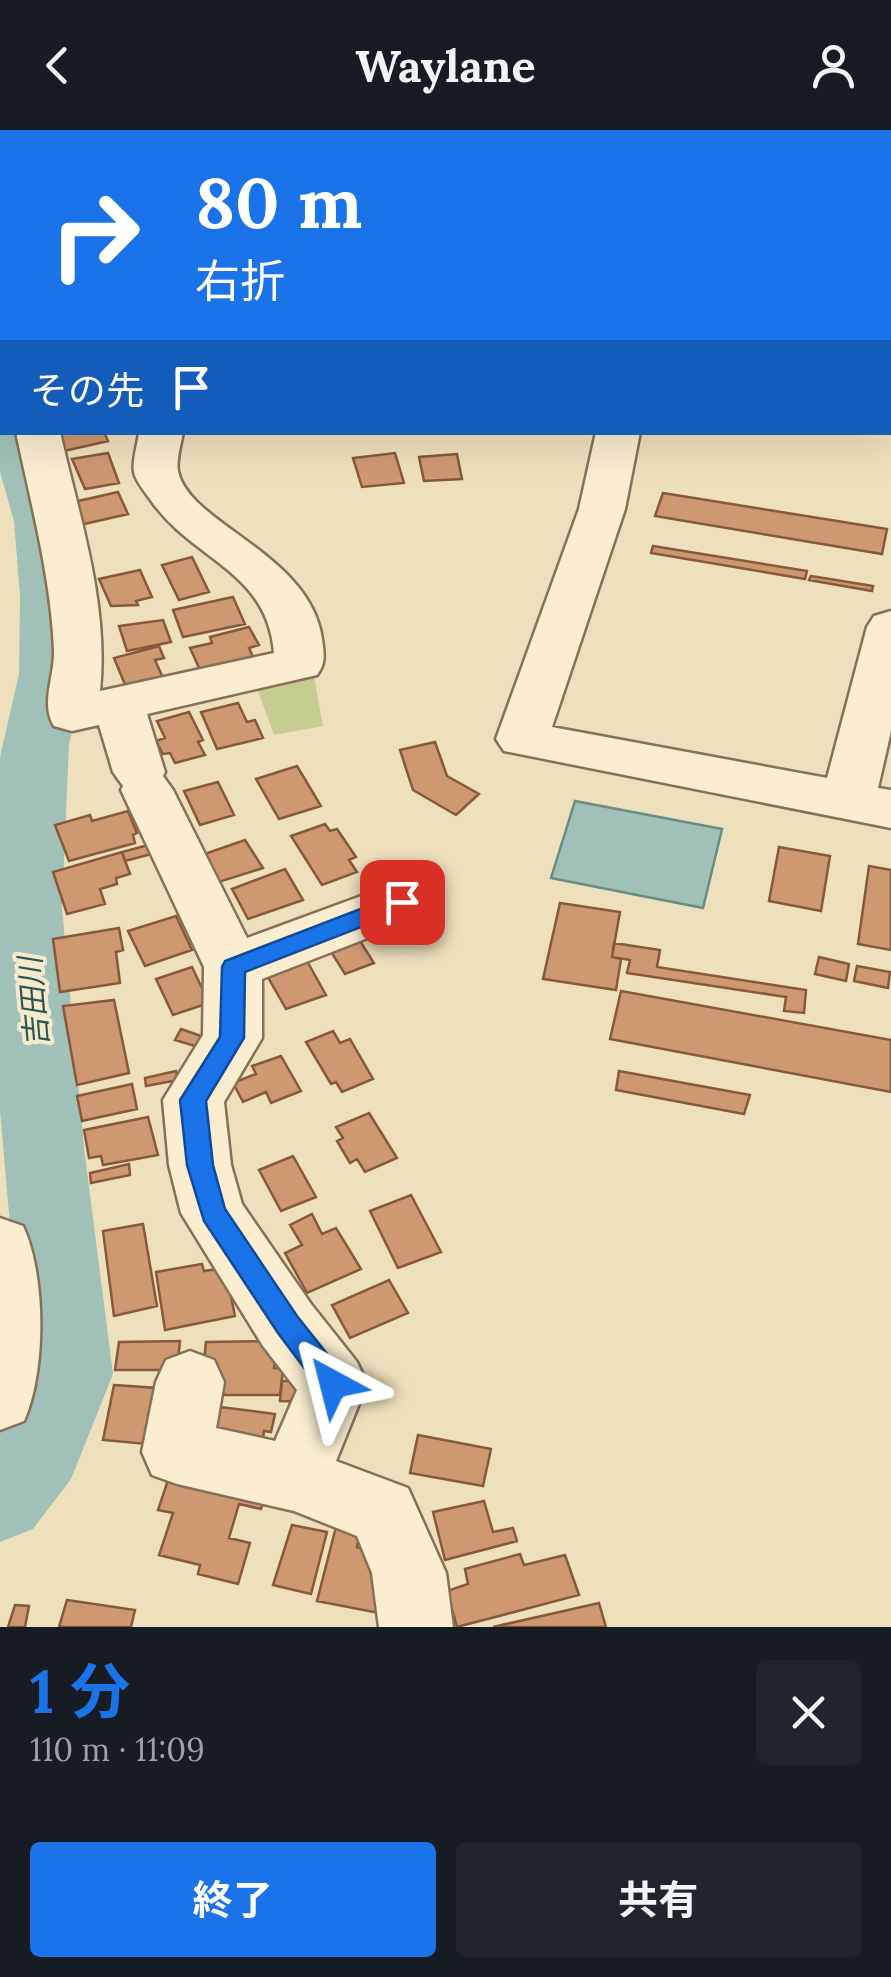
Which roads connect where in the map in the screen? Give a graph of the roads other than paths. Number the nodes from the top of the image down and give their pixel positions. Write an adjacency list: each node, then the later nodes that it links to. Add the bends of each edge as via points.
1 (39, 435): 5 (street, via 69,574 78,653 72,714)
2 (161, 435): 5 (street, via 156,472 178,506 276,585 300,644 300,664)
3 (617, 435): 6 (street, via 602,510 522,740)
4 (891, 627): 6 (street)
5 (118, 704): 8 (street, via 143,781)
6 (870, 805)
7 (402, 902): 8 (street)
8 (234, 967): 12 (street, via 232,1038 193,1100 200,1165 213,1213 333,1384)
9 (0, 1246): 11 (street, via 7,1303)
10 (190, 1382): 12 (street, via 178,1452)
11 (0, 1399)
12 (294, 1478): 13 (street, via 383,1512 409,1573)
13 (416, 1627)

